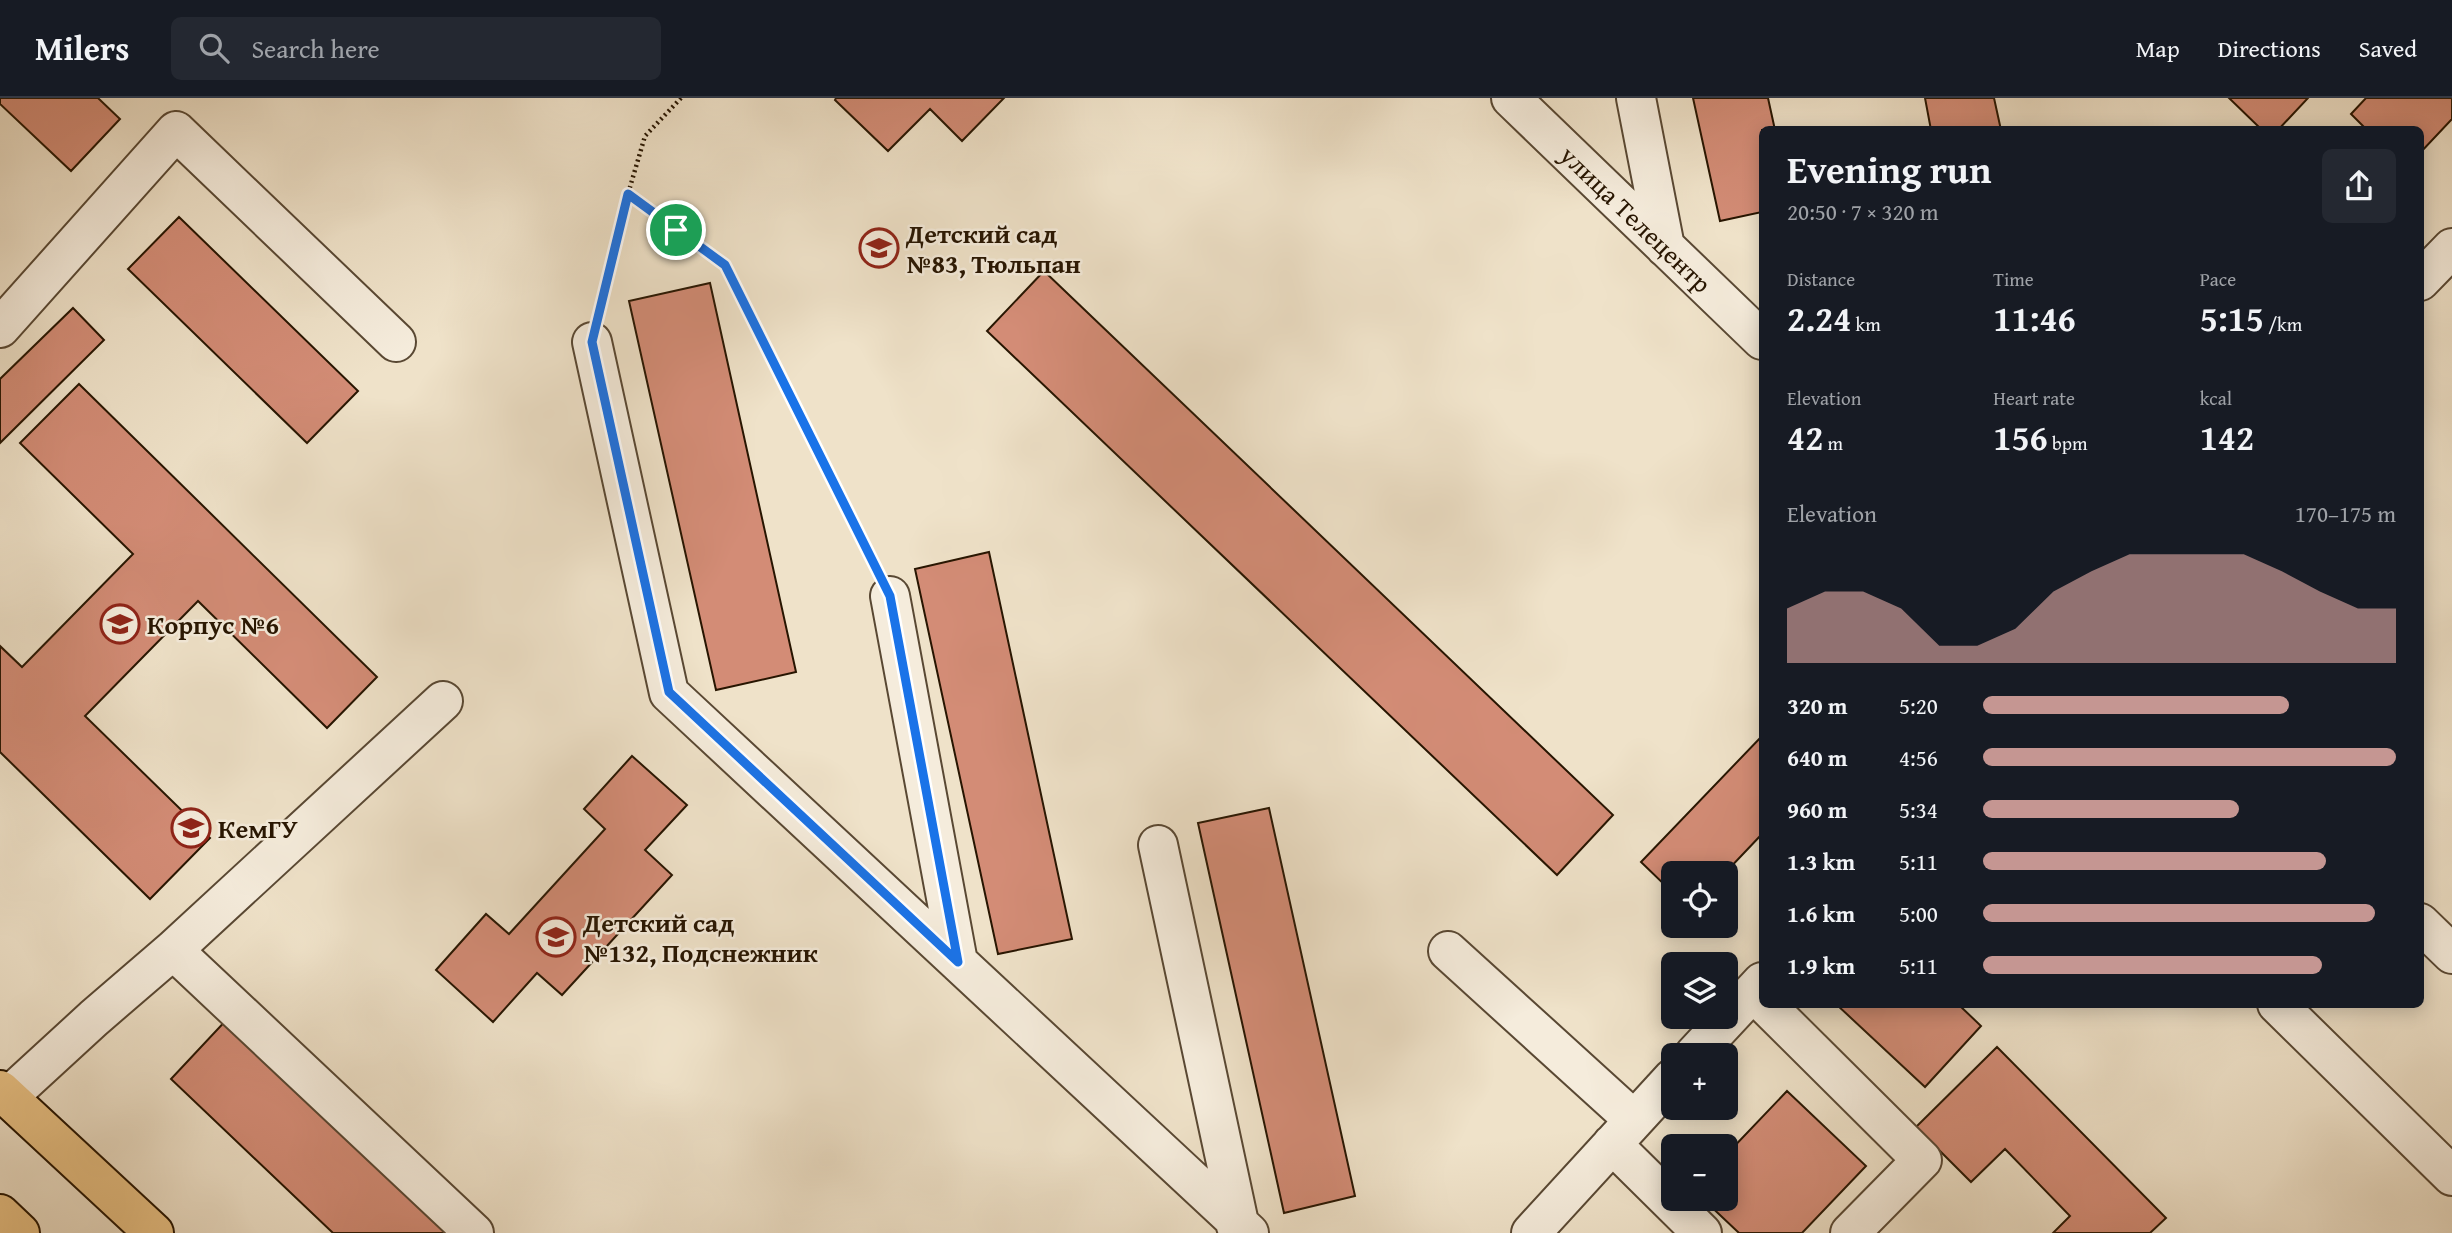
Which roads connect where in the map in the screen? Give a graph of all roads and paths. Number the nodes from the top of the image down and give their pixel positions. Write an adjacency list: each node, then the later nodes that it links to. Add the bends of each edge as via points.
1 (681, 98): 4 (path, via 645,136)
2 (1511, 98): 5 (street, улица Телецентр)
3 (1636, 98): 5 (street)
4 (628, 194): 11 (path); 12 (path, via 725,265)
5 (1665, 247): 9 (street, улица Телецентр)
6 (2452, 248): 7 (street)
7 (2424, 277)
8 (0, 328): 10 (street, via 176,131)
9 (1759, 337)
10 (396, 342)
11 (592, 342): 19 (street, via 669,692)
12 (890, 596): 19 (street)
13 (443, 701): 16 (street)
14 (1158, 845): 29 (street)
15 (2424, 927): 18 (street)
16 (173, 950): 25 (street); 32 (street)
17 (1448, 951): 26 (street)
18 (2452, 954)
19 (958, 962): 29 (street)
20 (1759, 997): 23 (street)
21 (1774, 1008): 35 (street, via 1922,1160)
22 (2281, 1008): 27 (street)
23 (1707, 1043)
24 (1661, 1091): 26 (street)
25 (4, 1093): 31 (main road)
26 (1623, 1132): 33 (street); 34 (street)
27 (2452, 1176)
28 (0, 1214): 30 (main road)
29 (1239, 1230)
30 (20, 1233)
31 (154, 1233)
32 (474, 1233)
33 (1531, 1233)
34 (1702, 1233)
35 (1850, 1233)

